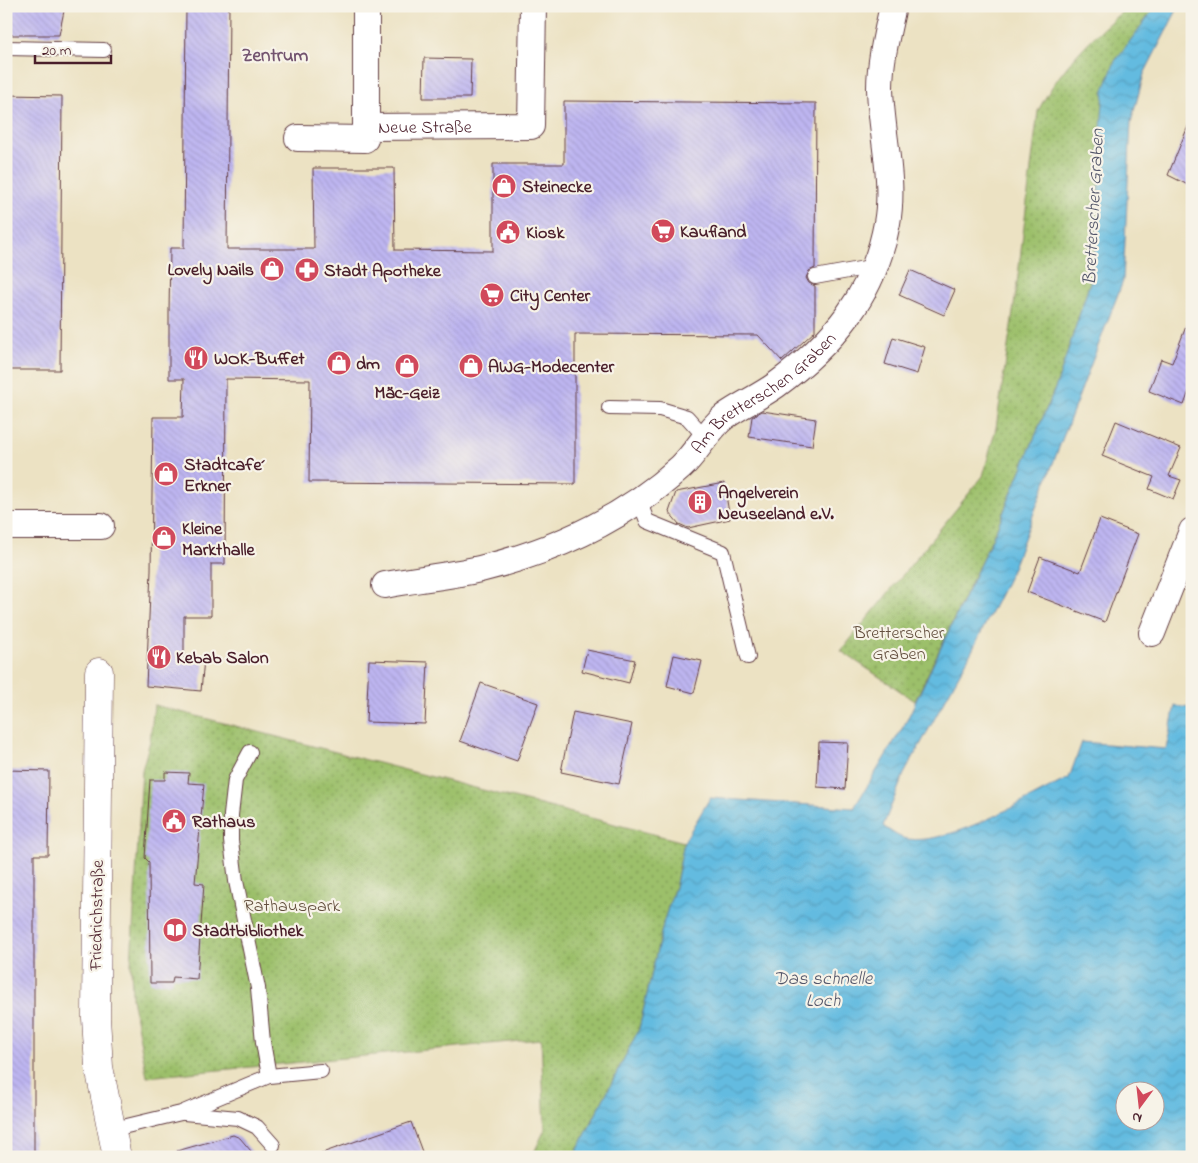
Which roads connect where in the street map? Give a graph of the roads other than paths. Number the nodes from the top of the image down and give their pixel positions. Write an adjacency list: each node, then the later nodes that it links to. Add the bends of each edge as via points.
1 (366, 6): 6 (street)
2 (533, 6): 6 (street, Neue Straße, via 531,126)
3 (893, 6): 8 (street, Am Bretterschen Graben, via 880,87 890,184 887,223)
4 (6, 48): 5 (lane)
5 (104, 50)
6 (366, 127): 7 (street, Neue Straße, via 365,138)
7 (298, 138)
8 (876, 266): 9 (lane); 11 (street, Am Bretterschen Graben, via 838,331 811,358 722,419)
9 (815, 278)
10 (609, 408): 11 (lane, via 660,409 687,417)
11 (705, 437): 12 (street, Am Bretterschen Graben, via 683,466)
12 (639, 500): 16 (street, Am Bretterschen Graben, via 589,531 523,558 477,570); 18 (lane, via 647,521 723,552)
13 (6, 526): 14 (street)
14 (101, 526)
15 (1192, 531): 17 (street)
16 (385, 585)
17 (1152, 633)
18 (748, 657)
19 (99, 672): 24 (main road, Friedrichstraße, via 95,980 99,1067)
20 (250, 752): 22 (lane, via 235,780 232,841 236,881 258,988)
21 (321, 1071): 22 (lane)
22 (269, 1076): 23 (lane)
23 (181, 1113): 24 (lane); 25 (lane, via 238,1118 257,1126)
24 (110, 1130): 26 (main road, Friedrichstraße)
25 (273, 1145)
26 (117, 1157)

